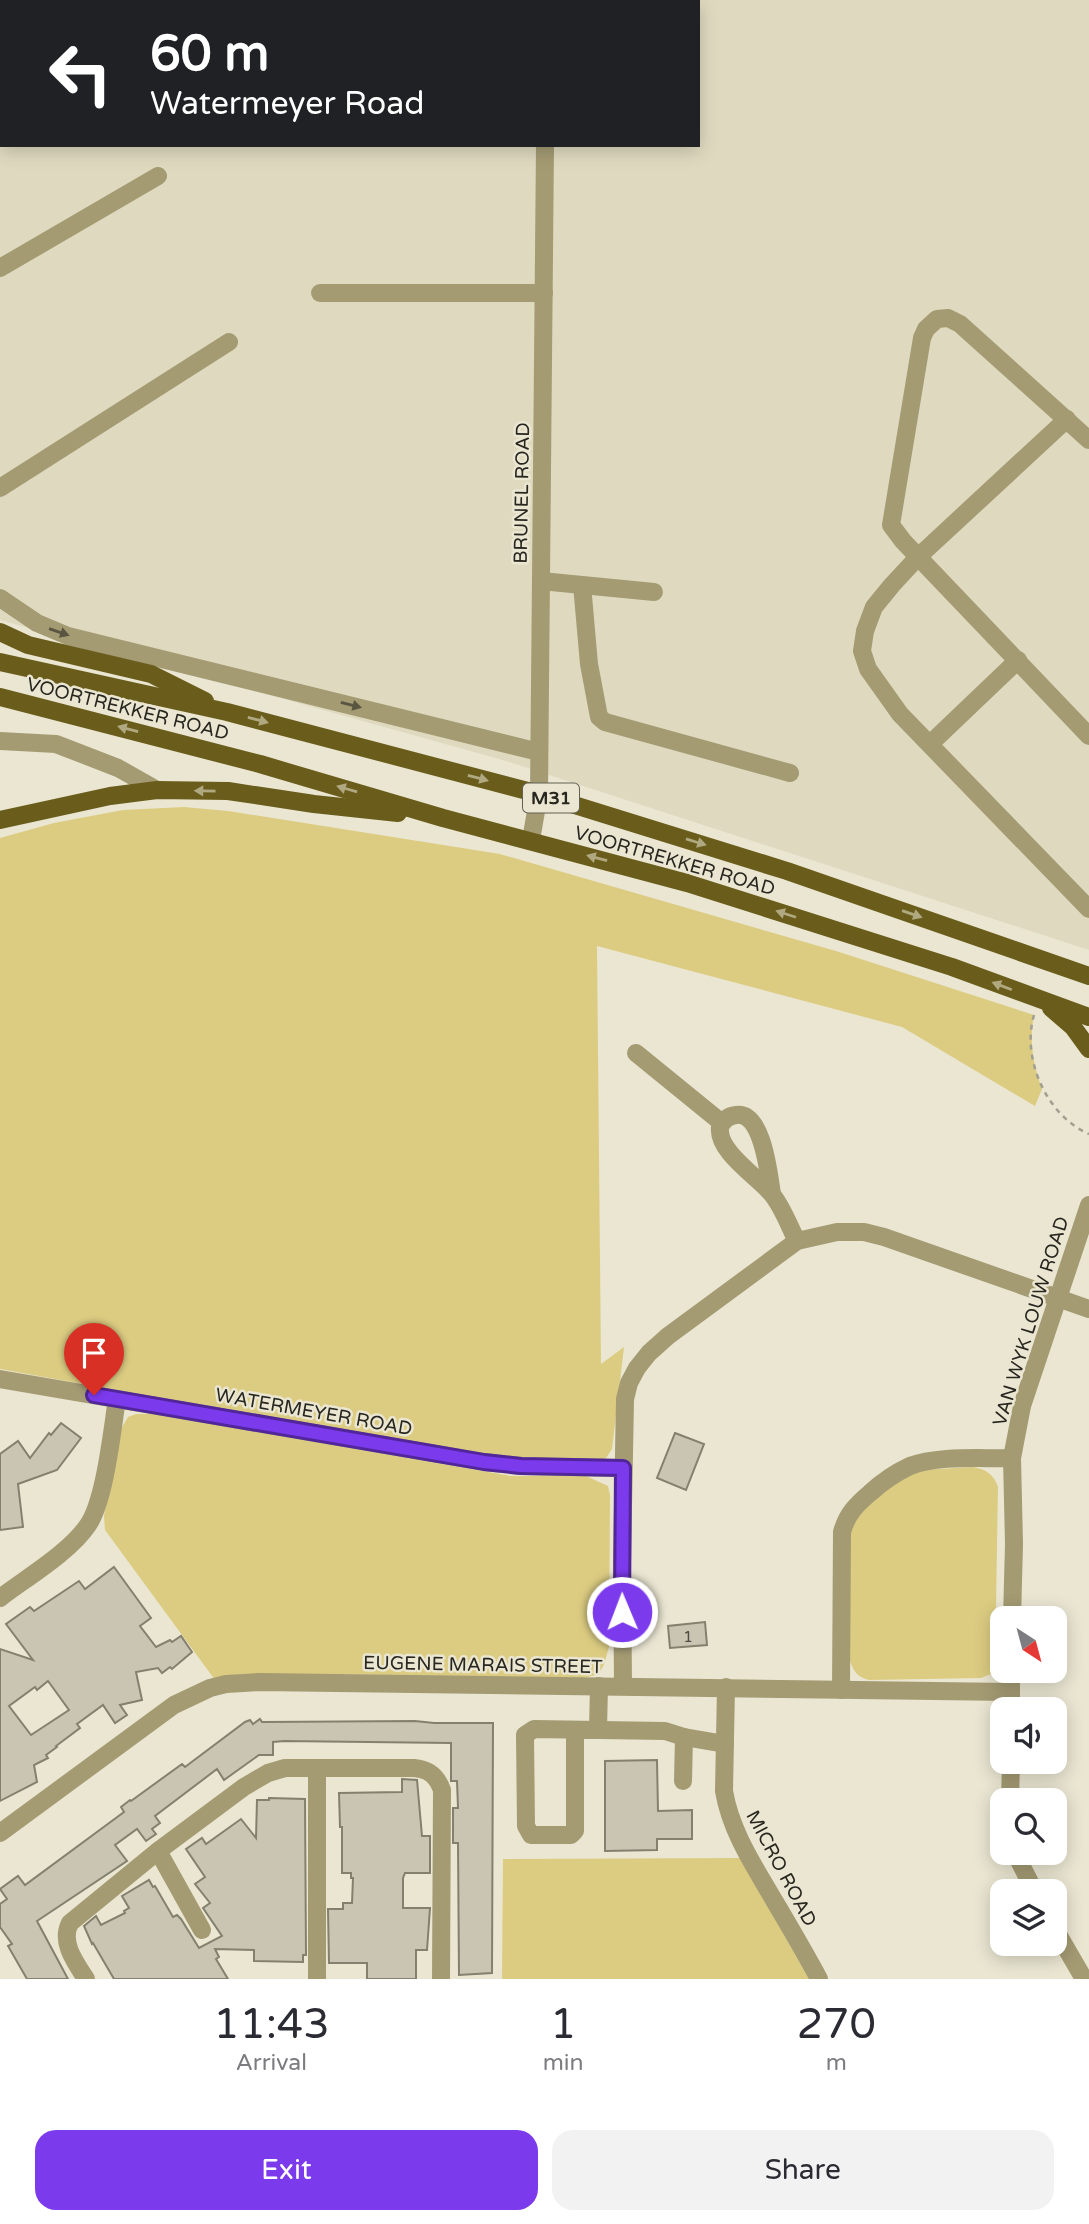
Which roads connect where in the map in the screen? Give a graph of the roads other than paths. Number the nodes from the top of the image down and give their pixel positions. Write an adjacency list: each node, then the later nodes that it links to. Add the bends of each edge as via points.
1 (545, 147): 5 (street, BRUNEL ROAD)
2 (158, 176): 3 (street)
3 (0, 268)
4 (320, 293): 5 (street)
5 (544, 293): 11 (street, BRUNEL ROAD)
6 (229, 342): 9 (street)
7 (1067, 419): 8 (street); 10 (street); 10 (street, via 960,324 937,319 926,329 891,525)
8 (1089, 440)
9 (0, 488)
10 (918, 557): 16 (street); 22 (street, via 874,607 862,651 883,692)
11 (541, 581): 12 (street); 23 (street, BRUNEL ROAD)
12 (582, 585): 13 (street); 24 (street, via 599,717)
13 (654, 592)
14 (0, 598): 23 (street, one-way to 23, via 37,623 68,636)
15 (0, 632): 19 (main road, via 28,645 150,674)
16 (1018, 660): 20 (street); 22 (street)
17 (0, 662): 19 (main road, VOORTREKKER ROAD / M31)
18 (0, 697): 27 (main road, VOORTREKKER ROAD / M31, one-way to 18, via 260,764)
19 (227, 712): 26 (main road, VOORTREKKER ROAD / M31, one-way to 26)
20 (1089, 736)
21 (0, 741): 25 (street, via 56,744 118,768)
22 (930, 744): 30 (street)
23 (540, 752): 26 (street, BRUNEL ROAD)
24 (790, 773)
25 (157, 790): 27 (main road, one-way to 25, via 228,791); 28 (main road)
26 (539, 794): 29 (street, BRUNEL ROAD); 31 (main road, VOORTREKKER ROAD / M31, one-way to 31, via 787,871)
27 (443, 818): 29 (main road, VOORTREKKER ROAD / M31)
28 (0, 820)
29 (531, 841): 32 (main road, VOORTREKKER ROAD / M31, one-way to 29, via 952,967 687,883)
30 (1089, 909)
31 (1089, 976)
32 (1043, 1010): 33 (main road, VOORTREKKER ROAD / M31); 34 (main road, via 1073,1027)
33 (1089, 1017)
34 (1089, 1049)
35 (636, 1053): 36 (street)
36 (722, 1123): 37 (street, via 719,1132 726,1147); 37 (street, via 740,1114 752,1122 762,1141)
37 (772, 1194): 39 (street)
38 (1089, 1205): 40 (street, VAN WYK LOUW ROAD)
39 (797, 1241): 40 (street, via 837,1232 864,1232); 45 (street, via 668,1336 637,1368 625,1399)
40 (1059, 1298): 41 (street); 44 (street, VAN WYK LOUW ROAD, via 1022,1406)
41 (1089, 1309)
42 (0, 1379): 43 (street, WATERMEYER ROAD)
43 (117, 1399): 45 (street, WATERMEYER ROAD, via 484,1462); 46 (street, via 98,1504 89,1524 71,1544)
44 (1012, 1458): 47 (street, VAN WYK LOUW ROAD); 51 (street, via 912,1466 884,1481 850,1513 842,1532)
45 (623, 1468): 49 (street)
46 (0, 1598)
47 (1012, 1606)
48 (599, 1686): 49 (street, EUGENE MARAIS STREET); 54 (street); 59 (street, EUGENE MARAIS STREET, via 226,1684 174,1705)
49 (623, 1686): 50 (street, EUGENE MARAIS STREET)
50 (726, 1688): 51 (street, EUGENE MARAIS STREET); 56 (street, MICRO ROAD)
51 (841, 1690): 52 (street, EUGENE MARAIS STREET)
52 (990, 1700)
53 (575, 1730): 53 (street, via 534,1729 525,1735 526,1826 531,1835 571,1835 575,1831); 54 (street)
54 (598, 1730): 55 (street, via 665,1731)
55 (684, 1737): 56 (street); 58 (street)
56 (725, 1744): 66 (street, MICRO ROAD, via 724,1791 732,1821)
57 (317, 1769): 60 (street, via 285,1768 268,1773); 64 (street); 65 (street, via 422,1769 439,1782)
58 (683, 1781)
59 (0, 1833)
60 (158, 1851): 61 (street); 63 (street, via 70,1923 65,1937)
61 (202, 1930)
62 (1067, 1949): 67 (street)
63 (86, 1979)
64 (317, 1979)
65 (441, 1979)
66 (819, 1979)
67 (1084, 1979)

